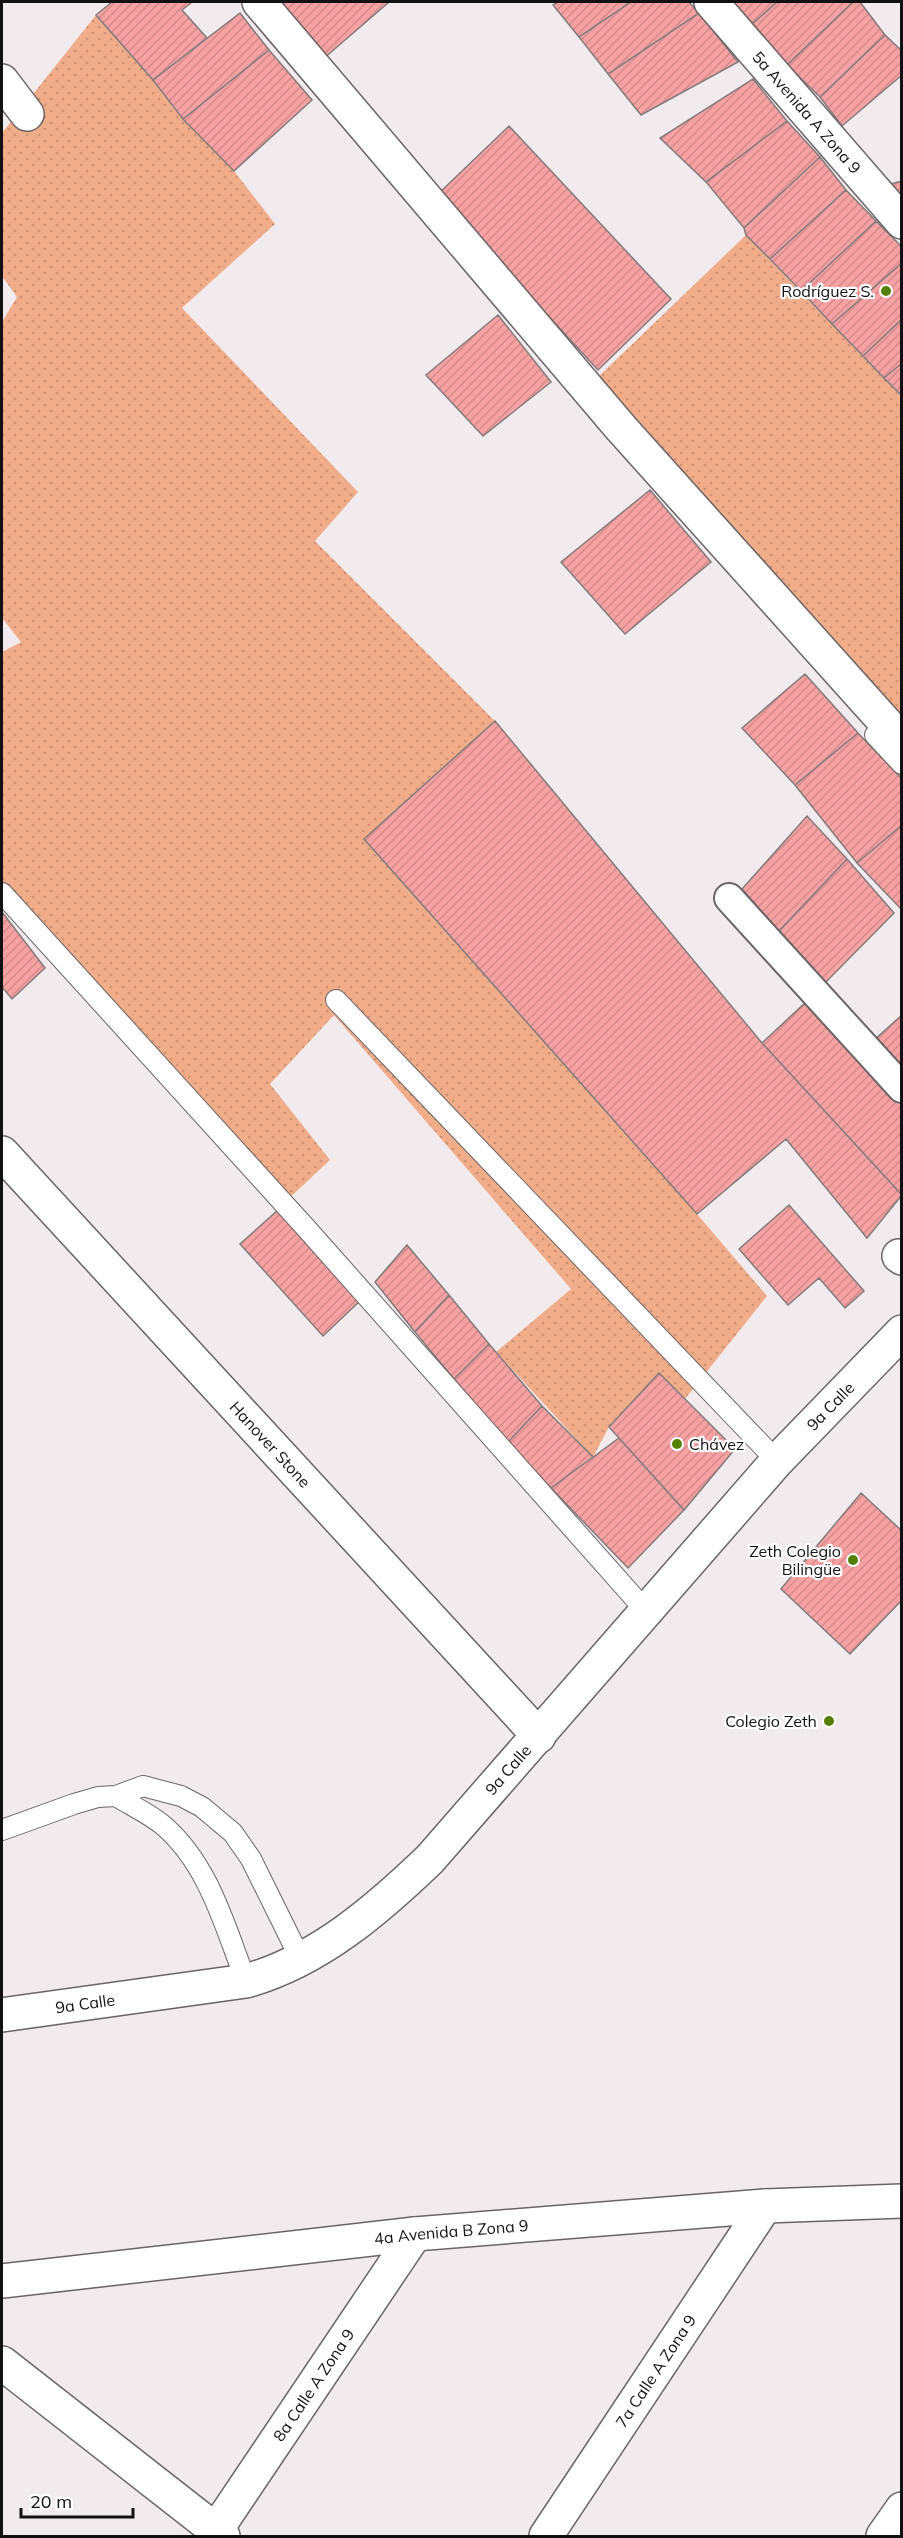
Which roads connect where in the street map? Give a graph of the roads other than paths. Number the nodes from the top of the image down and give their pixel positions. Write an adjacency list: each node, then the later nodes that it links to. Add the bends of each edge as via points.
1 (259, 2): 7 (street, via 621,428)
2 (711, 2): 5 (street, 5a Avenida A Zona 9)
3 (2, 81): 4 (street)
4 (27, 114)
5 (902, 222)
6 (691, 529): 8 (lane)
7 (902, 741)
8 (902, 764)
9 (2, 893): 16 (lane)
10 (729, 898): 12 (street)
11 (336, 1000): 15 (lane)
12 (902, 1088)
13 (2, 1153): 17 (street, Hanover Stone)
14 (899, 1339): 15 (street, 9a Calle)
15 (777, 1461): 16 (street, 9a Calle)
16 (646, 1611): 17 (street, 9a Calle)
17 (539, 1736): 20 (street, 9a Calle, via 430,1859 391,1896)
18 (116, 1796): 19 (lane, via 74,1804); 20 (lane, via 143,1786 162,1789 219,1819 251,1859); 21 (lane, via 166,1827 190,1856 211,1890)
19 (2, 1830)
20 (302, 1960): 21 (street, 9a Calle)
21 (246, 1981): 22 (street, 9a Calle)
22 (2, 2015)
23 (902, 2200): 24 (street, 4a Avenida B Zona 9)
24 (765, 2206): 25 (street, 4a Avenida B Zona 9); 30 (street, 7a Calle A Zona 9)
25 (416, 2234): 26 (street, 4a Avenida B Zona 9); 29 (street, 8a Calle A Zona 9)
26 (2, 2281)
27 (2, 2363): 29 (street)
28 (902, 2509): 31 (street)
29 (217, 2534)
30 (546, 2536)
31 (883, 2536)

